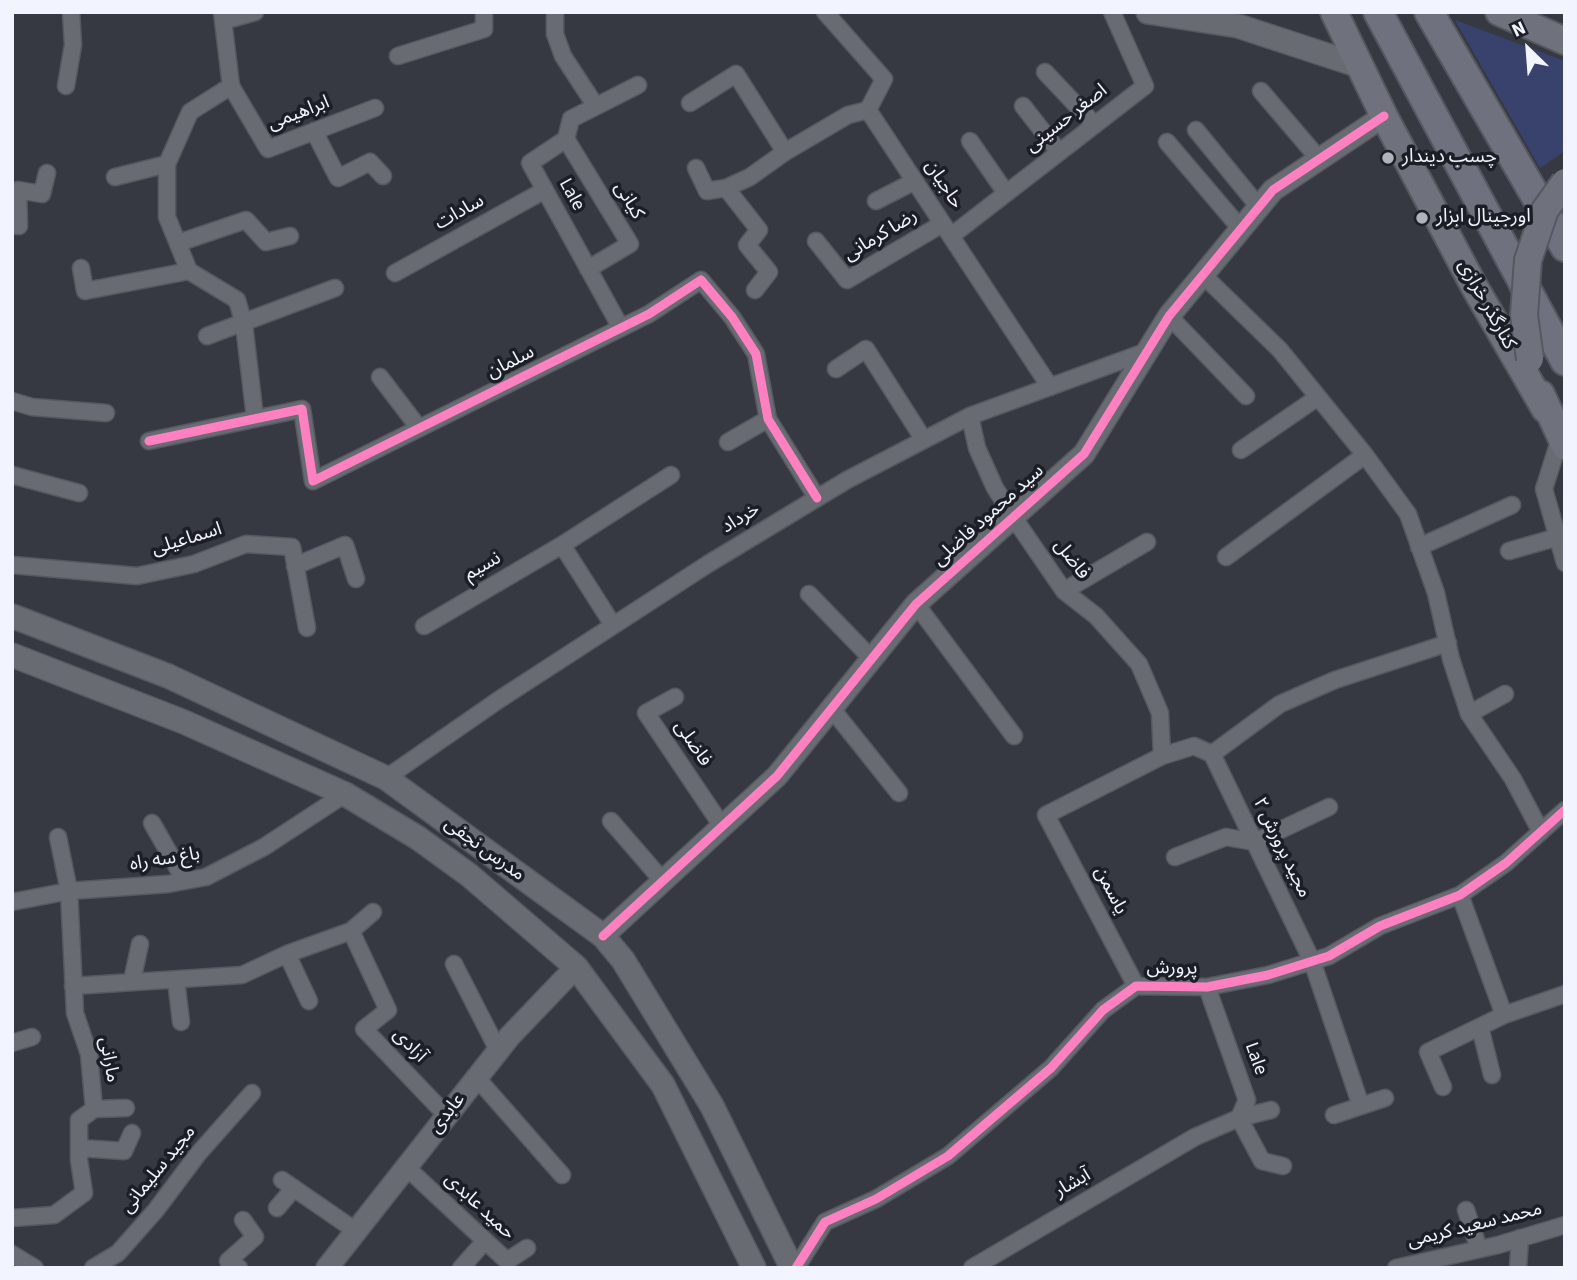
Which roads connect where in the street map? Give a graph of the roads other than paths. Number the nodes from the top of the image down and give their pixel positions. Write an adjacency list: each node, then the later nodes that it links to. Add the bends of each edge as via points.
1 (71, 12): 19 (street, via 73,45)
2 (255, 12): 12 (street)
3 (484, 12): 15 (street, via 484,29)
4 (555, 12): 23 (street, via 555,34 563,56)
5 (1112, 12): 28 (street, اصغر حسینی, via 1145,86)
6 (1149, 12): 13 (main road)
7 (1334, 12): 16 (main road, کنارگذر خرازی)
8 (1378, 12): 68 (highway)
9 (1429, 12): 55 (highway)
10 (1499, 12): 14 (main road)
11 (828, 13): 26 (street, via 884,79)
12 (223, 17): 20 (street)
13 (1241, 19): 16 (main road)
14 (1565, 41)
15 (398, 56)
16 (1360, 66): 27 (main road, کنارگذر خرازی)
17 (1045, 72): 28 (street)
18 (638, 85): 23 (street, Lale)
19 (66, 86)
20 (231, 86): 30 (street, ابراهیمی, via 268,149); 37 (street, via 190,112)
21 (1261, 91): 36 (street)
22 (690, 103): 34 (street, via 736,74)
23 (596, 105): 31 (street, Lale, via 571,119)
24 (1023, 106): 35 (street)
25 (375, 108): 30 (street, ابراهیمی)
26 (868, 110): 34 (street, via 848,115); 42 (street, حاجیان)
27 (1384, 116): 36 (street, سید محمود فاضلی); 75 (main road, کنارگذر خرازی)
28 (1095, 125): 35 (street, اصغر حسینی)
29 (1196, 130): 48 (street)
30 (314, 131): 40 (street, via 338,178 370,162)
31 (566, 139): 45 (street, Lale, via 530,163); 57 (street, کیانی, via 630,244)
32 (970, 141): 46 (street)
33 (1167, 142): 50 (street)
34 (785, 152): 44 (street)
35 (1059, 152): 46 (street, اصغر حسینی)
36 (1319, 159): 48 (street, سید محمود فاضلی, via 1273,190)
37 (167, 164): 41 (street); 54 (street, via 167,218)
38 (696, 169): 44 (street, via 707,191)
39 (47, 173): 49 (street, via 42,194 18,190 19,226)
40 (383, 176)
41 (115, 177)
42 (915, 181): 47 (street); 51 (street, حاجیان)
43 (1565, 182): 75 (main road, bridge, via 1545,210 1528,260 1524,315 1530,359)
44 (726, 188): 62 (street, via 759,230 747,245 769,272)
45 (545, 190): 57 (street, Lale); 59 (street, سادات)
46 (1006, 193): 51 (street, اصغر حسینی)
47 (876, 201)
48 (1258, 207): 50 (street, سید محمود فاضلی)
49 (12, 225)
50 (1241, 229): 60 (street, سید محمود فاضلی)
51 (947, 230): 53 (street, رضا کرمانی, via 847,280); 71 (street, حاجیان)
52 (290, 236): 54 (street, via 266,242 246,220)
53 (816, 241)
54 (178, 243): 58 (street)
55 (1565, 247)
56 (81, 268): 58 (street, via 85,290)
57 (588, 269): 65 (street, Lale)
58 (189, 271): 64 (street, via 237,300)
59 (395, 273)
60 (1203, 275): 63 (street, سید محمود فاضلی); 73 (street, via 1280,351)
61 (335, 288): 64 (street)
62 (755, 289)
63 (1169, 316): 67 (street, سید محمود فاضلی); 72 (street)
64 (244, 324): 66 (street); 78 (street)
65 (621, 328): 79 (street, سلمان, via 701,281 756,354); 80 (street, سلمان)
66 (207, 336)
67 (1147, 351): 71 (street, خرداد); 92 (street, سید محمود فاضلی, via 1084,454)
68 (1565, 361)
69 (836, 369): 81 (street, via 866,349)
70 (380, 377): 80 (street)
71 (1050, 387): 77 (street, خرداد)
72 (1246, 396)
73 (1318, 397): 85 (street); 86 (street)
74 (12, 401): 76 (street)
75 (1545, 409): 84 (main road)
76 (106, 413)
77 (971, 416): 81 (street, خرداد); 92 (street, فاضل, via 982,458)
78 (255, 418): 80 (street, سلمان, via 302,409 313,481); 82 (street, سلمان)
79 (768, 419): 83 (street); 90 (street, سلمان)
80 (419, 428)
81 (924, 440): 90 (street, خرداد)
82 (149, 441)
83 (728, 442)
84 (1562, 442): 93 (street, via 1544,489)
85 (1241, 450)
86 (1365, 455): 96 (street, via 1408,514); 98 (street)
87 (12, 475): 89 (street)
88 (671, 475): 95 (street, نسیم)
89 (79, 493)
90 (817, 498): 107 (street, خرداد)
91 (1513, 505): 96 (street)
92 (1014, 518): 103 (street, فاضل); 105 (street, سید محمود فاضلی)
93 (1558, 537): 97 (street); 99 (street)
94 (1147, 542): 103 (street)
95 (562, 545): 107 (street); 108 (street, نسیم)
96 (1419, 547): 110 (street)
97 (1509, 551)
98 (1226, 557)
99 (1565, 563)
100 (12, 565): 101 (street, اسماعیلی, via 137,576 194,564 246,544 292,547)
101 (295, 566): 102 (street, via 345,545); 109 (street)
102 (356, 579)
103 (1064, 591): 121 (street, فاضل, via 1096,616 1139,664 1160,713)
104 (809, 594): 113 (street)
105 (916, 604): 113 (street, سید محمود فاضلی); 119 (street)
106 (12, 616): 111 (main road, مدرس نجفی)
107 (614, 625): 122 (street, خرداد)
108 (424, 626)
109 (307, 628)
110 (1448, 643): 118 (street); 120 (street, via 1335,680 1280,704)
111 (84, 644): 114 (main road); 122 (main road, مدرس نجفی, via 168,676)
112 (12, 655): 114 (main road, مدرس نجفی)
113 (872, 659): 117 (street, سید محمود فاضلی)
114 (73, 679): 124 (main road, مدرس نجفی, via 184,722)
115 (1505, 694): 118 (street)
116 (675, 697): 129 (street, فاضلی, via 646,713)
117 (832, 709): 123 (street); 129 (street, سید محمود فاضلی, via 777,776)
118 (1469, 713): 130 (street)
119 (1014, 736)
120 (1212, 754): 121 (street, via 1194,746); 132 (street, مجید پرورش ۲)
121 (1162, 756): 150 (street, یاسمن, via 1046,815)
122 (386, 778): 141 (main road, مدرس نجفی)
123 (899, 793)
124 (345, 794): 135 (street, باغ سه راه, via 264,847 206,877); 146 (main road, مدرس نجفی, via 469,875)
125 (1329, 807): 132 (street)
126 (1565, 810): 130 (street, پرورش)
127 (611, 821): 134 (street)
128 (152, 823): 135 (street)
129 (722, 826): 134 (street, سید محمود فاضلی)
130 (1541, 832): 137 (street, پرورش)
131 (58, 837): 136 (street, مارانی)
132 (1255, 842): 133 (street, via 1226,837); 144 (street, مجید پرورش ۲)
133 (1175, 857)
134 (662, 880): 141 (street, سید محمود فاضلی)
135 (185, 881): 136 (street, باغ سه راه)
136 (69, 891): 138 (street, باغ سه راه); 149 (street, مارانی)
137 (1460, 895): 144 (street, پرورش, via 1380,926); 154 (street)
138 (12, 902)
139 (373, 912): 140 (street)
140 (351, 931): 143 (street); 170 (street, آزادی, via 388,1010 364,1030)
141 (603, 936): 195 (main road, مدرس نجفی, via 624,960 712,1106)
142 (141, 944): 148 (street)
143 (287, 954): 147 (street, via 242,975); 153 (street)
144 (1312, 961): 151 (street, پرورش); 165 (street, مجید پرورش ۲)
145 (454, 964): 159 (street)
146 (576, 967): 159 (street, عابدی); 194 (main road, مدرس نجفی, via 663,1085)
147 (176, 980): 148 (street); 155 (street)
148 (132, 981): 149 (street)
149 (73, 986): 167 (street, مارانی, via 75,1013 89,1054)
150 (1136, 986): 151 (street, پرورش); 195 (street, پرورش, via 1103,1010 1051,1068 948,1156 876,1199 825,1222)
151 (1207, 987): 171 (street, Lale, via 1247,1100)
152 (1565, 994): 154 (street)
153 (309, 1001)
154 (1504, 1015): 156 (street)
155 (181, 1022)
156 (1480, 1027): 160 (street); 162 (street, via 1428,1052)
157 (32, 1037): 158 (street)
158 (12, 1043)
159 (498, 1050): 161 (street, عابدی)
160 (1492, 1075)
161 (476, 1077): 170 (street, عابدی); 176 (street)
162 (1443, 1087)
163 (252, 1093): 190 (street, مجید سلیمانی, via 118,1253)
164 (1385, 1098): 165 (street)
165 (1361, 1106): 169 (street)
166 (126, 1108): 167 (street)
167 (94, 1109): 173 (street, مارانی, via 79,1119)
168 (1271, 1110): 171 (street, آبشار)
169 (1334, 1115)
170 (447, 1116): 175 (street, عابدی)
171 (1239, 1118): 174 (street, via 1262,1161); 196 (street, آبشار, via 1195,1137)
172 (132, 1133): 173 (street, via 124,1150)
173 (79, 1148): 179 (street, مارانی, via 84,1193 54,1215)
174 (1283, 1166)
175 (406, 1167): 182 (street, عابدی); 184 (street, حمید عابدی)
176 (562, 1175)
177 (277, 1208): 182 (street, via 288,1184)
178 (1466, 1210): 186 (street)
179 (12, 1218)
180 (243, 1220): 191 (street, via 255,1237 228,1261)
181 (1565, 1225): 183 (street, محمد سعید کریمی)
182 (356, 1231): 192 (street, عابدی)
183 (1520, 1238): 186 (street, محمد سعید کریمی); 197 (street)
184 (485, 1241): 185 (street, حمید عابدی, via 506,1261); 193 (street)
185 (527, 1248)
186 (1479, 1249): 188 (street, محمد سعید کریمی)
187 (12, 1254): 189 (street)
188 (1402, 1267)
189 (35, 1268)
190 (93, 1268)
191 (239, 1268)
192 (327, 1268)
193 (461, 1268)
194 (754, 1268)
195 (794, 1268)
196 (972, 1268)
197 (1518, 1268)

